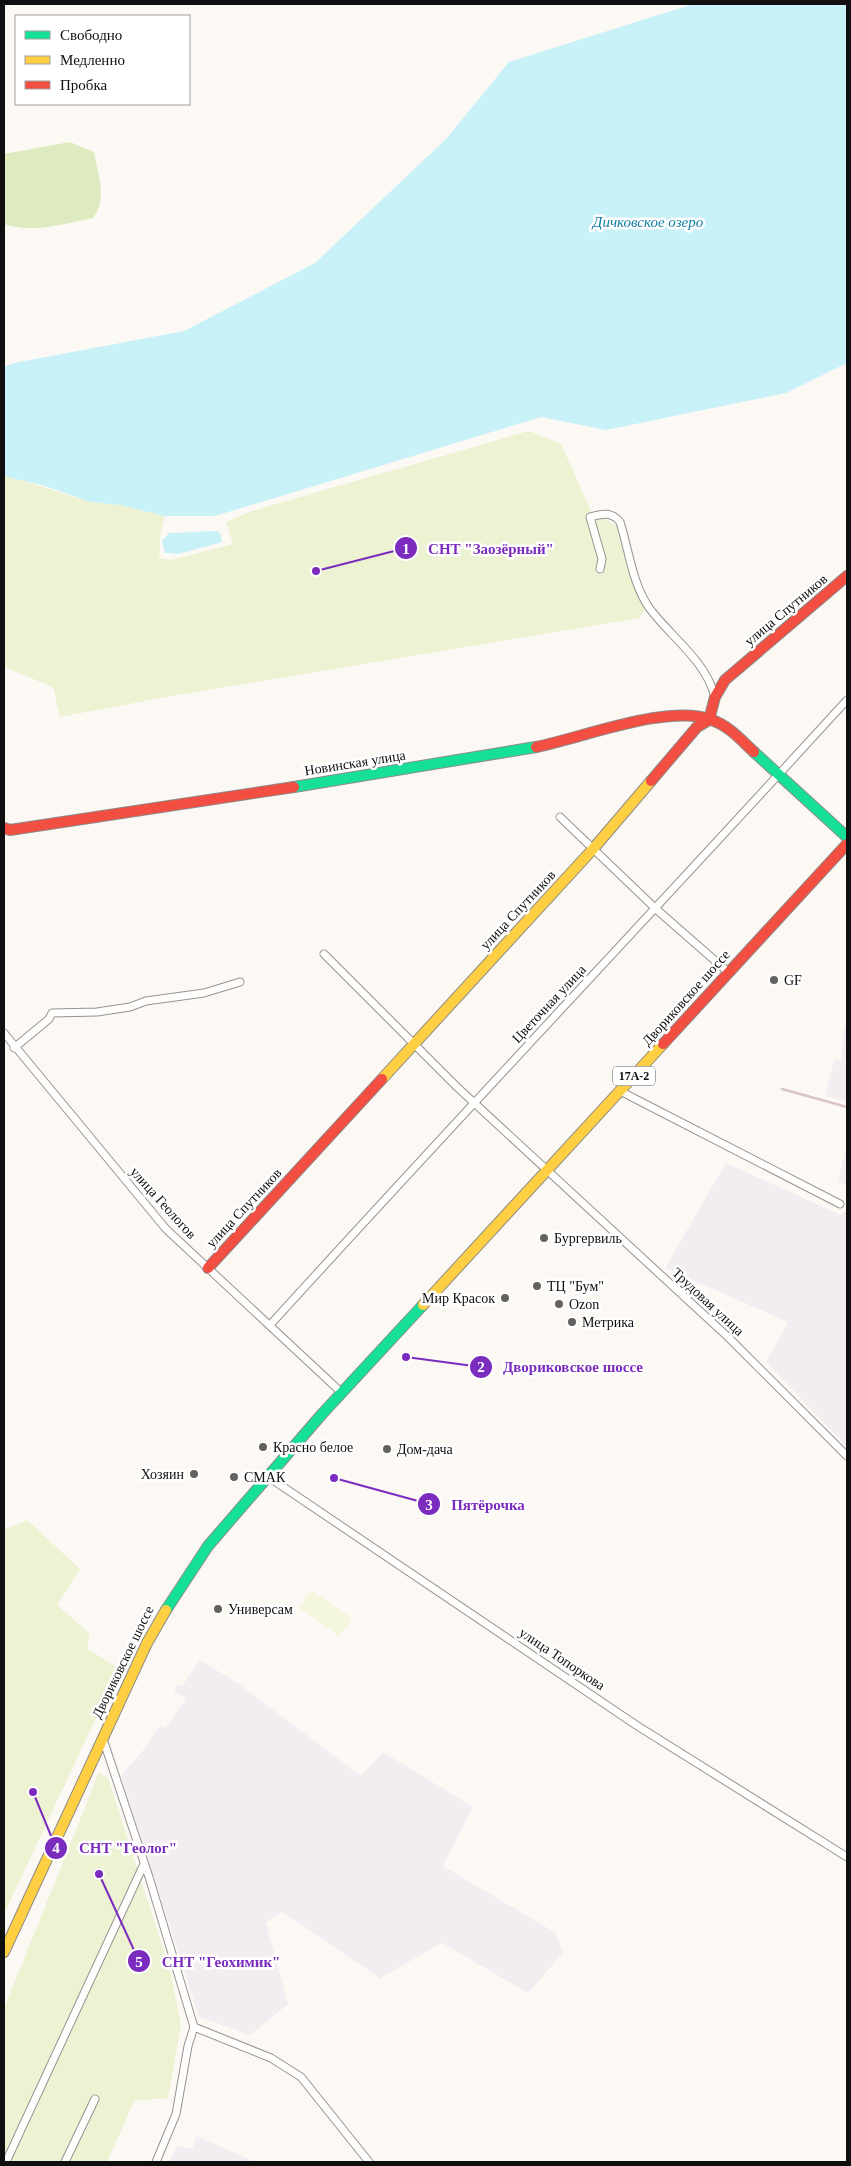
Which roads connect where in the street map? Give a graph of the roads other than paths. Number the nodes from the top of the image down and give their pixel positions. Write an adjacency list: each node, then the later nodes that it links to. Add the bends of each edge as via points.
1 (600, 569): 3 (street, via 602,559 590,517 604,513 615,516 620,522 635,578 649,608 711,681)
2 (847, 576): 3 (street, улица Спутников, via 725,680)
3 (715, 698): 5 (street, улица Спутников)
4 (847, 700): 6 (street, Цветочная улица)
5 (709, 720): 6 (street, Новинская улица, via 715,719 725,726); 8 (street, Новинская улица, via 697,716 670,717 622,725 534,747 10,830); 11 (street, улица Спутников, via 697,727)
6 (779, 775): 9 (street, Новинская улица); 12 (street, Цветочная улица)
7 (560, 817): 11 (street)
8 (4, 828)
9 (847, 837)
10 (847, 844): 14 (street, Двориковское шоссе / 17А-2)
11 (593, 850): 12 (street); 17 (street, улица Спутников)
12 (656, 909): 14 (street); 20 (street, Цветочная улица)
13 (324, 954): 17 (street, Трудовая улица)
14 (728, 972): 19 (street, Двориковское шоссе / 17А-2)
15 (240, 982): 18 (street, via 204,993 146,1001 130,1007 52,1014)
16 (4, 1033): 18 (street, улица Геологов)
17 (414, 1044): 20 (street, Трудовая улица); 23 (street, улица Спутников)
18 (14, 1048): 23 (street, улица Геологов, via 166,1229)
19 (620, 1091): 21 (street, Двориковское шоссе / 17А-2); 22 (street)
20 (474, 1102): 21 (street, Трудовая улица); 24 (street, Цветочная улица)
21 (547, 1170): 25 (street, Двориковское шоссе / 17А-2); 26 (street, Трудовая улица, via 728,1338)
22 (840, 1204)
23 (208, 1268): 24 (street, улица Геологов)
24 (270, 1325): 25 (street, улица Геологов)
25 (342, 1393): 27 (street, Двориковское шоссе)
26 (847, 1456)
27 (268, 1476): 28 (street, Двориковское шоссе, via 221,1529 175,1593); 29 (street, улица Топоркова, via 636,1725)
28 (102, 1736): 30 (street); 31 (street, Двориковское шоссе)
29 (847, 1857)
30 (144, 1864): 32 (street); 34 (street)
31 (4, 1952)
32 (194, 2027): 36 (street, via 176,2114); 37 (street, via 271,2058 301,2077)
33 (95, 2099): 35 (street)
34 (6, 2162)
35 (66, 2162)
36 (156, 2162)
37 (369, 2162)

